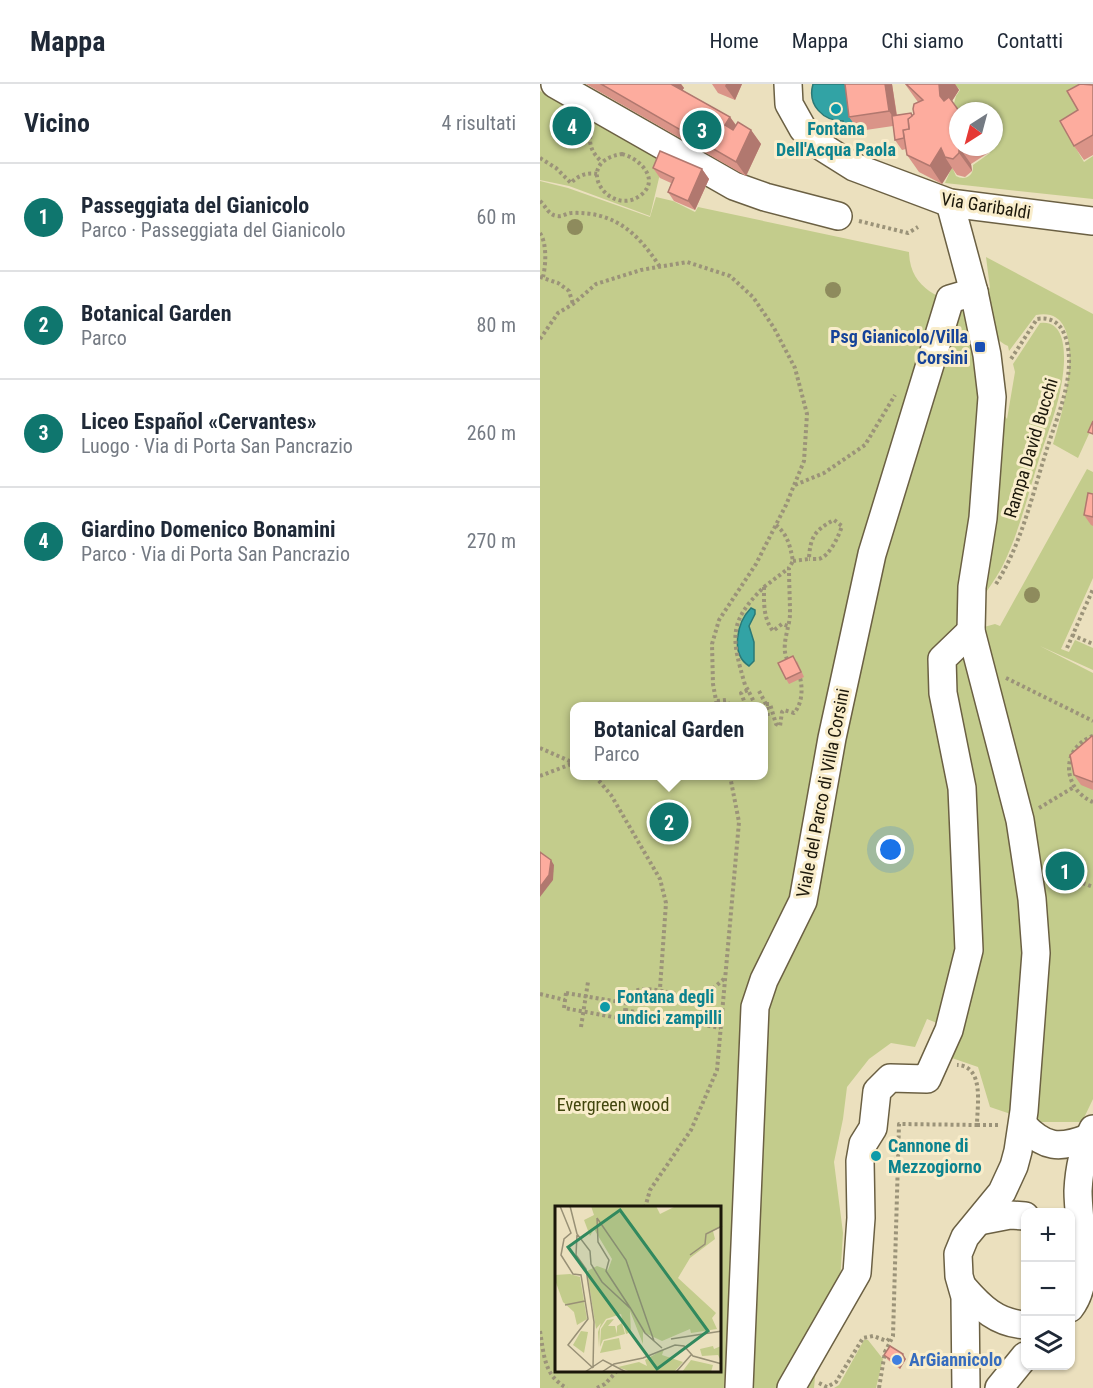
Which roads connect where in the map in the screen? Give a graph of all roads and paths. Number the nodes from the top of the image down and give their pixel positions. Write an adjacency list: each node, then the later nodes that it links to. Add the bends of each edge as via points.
1 (555, 84): 9 (street, via 734,186)
2 (790, 88): 8 (street, Via Garibaldi, via 789,104 797,122 829,152 854,167)
3 (592, 129): 5 (path, via 591,149)
4 (540, 158): 6 (path, via 571,183 583,175)
5 (602, 162): 6 (path); 6 (path, via 621,154 631,156 645,169 646,189 635,198 618,200 603,191)
6 (597, 174)
7 (540, 201): 13 (path, via 548,212 558,216 571,213 615,220 646,245)
8 (950, 203): 10 (street, Via Garibaldi); 15 (street)
9 (849, 219): 11 (path, via 908,233)
10 (1093, 221)
11 (918, 227)
12 (540, 232): 14 (path, via 545,259)
13 (660, 267): 16 (path, via 596,284); 20 (path, via 687,262 730,276 753,297 774,328 795,368 807,414 804,461)
14 (542, 277): 16 (path, via 569,291)
15 (974, 292): 29 (street, via 992,397); 84 (street, Viale del Parco di Villa Corsini, via 950,299 946,310 872,554 832,738 803,901 755,1007)
16 (573, 304): 17 (path, via 558,313)
17 (540, 339)
18 (1014, 352): 25 (path, Rampa David Bucchi, via 1037,319 1044,318 1061,326 1069,358 1058,413)
19 (898, 386): 20 (path, via 865,445 824,472)
20 (794, 485): 21 (path)
21 (776, 525): 23 (path, via 788,540); 36 (path, via 719,620 712,644)
22 (809, 559): 22 (path, via 810,546 820,527 834,520 840,522 840,532 825,555); 23 (path)
23 (793, 561): 24 (path)
24 (789, 568): 26 (path); 28 (path)
25 (1005, 571)
26 (764, 587): 28 (path, via 764,608 771,628 773,631 782,624); 34 (path, via 738,619 734,640)
27 (1093, 589): 30 (path)
28 (788, 626): 41 (path, via 785,656 796,666 803,685 798,709 794,713 784,710 779,727)
29 (971, 631): 33 (street); 85 (street, via 942,659 943,693 962,788 969,950 949,1030 927,1078 890,1078 877,1091 873,1128 863,1144 860,1161 857,1273)
30 (1072, 635): 31 (path); 32 (path)
31 (1093, 644)
32 (1067, 648)
33 (978, 664): 42 (path); 52 (street)
34 (748, 690): 38 (path, via 741,693); 39 (path)
35 (759, 691): 40 (path)
36 (716, 701): 37 (path)
37 (727, 702)
38 (744, 702)
39 (754, 702)
40 (765, 702)
41 (768, 704)
42 (1093, 721)
43 (1093, 736): 50 (path, via 1081,743 1070,761)
44 (540, 748): 45 (path)
45 (570, 761)
46 (570, 765): 47 (path)
47 (540, 776)
48 (598, 780): 57 (path, via 660,879 666,903)
49 (731, 780): 55 (path, via 739,822)
50 (1074, 787): 51 (path); 52 (path)
51 (1093, 802)
52 (1020, 820): 53 (street)
53 (1027, 861): 54 (path); 68 (street, via 1036,953)
54 (1093, 887)
55 (725, 979): 57 (path, via 707,992 689,996); 66 (path)
56 (588, 982): 59 (path)
57 (660, 990): 61 (path, via 634,991); 64 (path)
58 (540, 994): 60 (path)
59 (586, 996): 60 (path, via 566,993); 62 (path, via 626,1004); 63 (path)
60 (565, 1000): 63 (path, via 564,1008)
61 (632, 1000)
62 (625, 1010): 63 (path, via 624,1019); 64 (path)
63 (583, 1011): 65 (path)
64 (658, 1017): 66 (path)
65 (580, 1027)
66 (720, 1028): 70 (path, via 717,1070 691,1130 650,1190)
67 (951, 1067): 78 (path, via 965,1066 975,1077 977,1125 899,1124)
68 (1023, 1125): 69 (street, via 1054,1146 1066,1145); 72 (street, via 1009,1178 996,1202)
69 (1091, 1133): 73 (street, via 1081,1158)
70 (646, 1206)
71 (1021, 1216): 72 (street)
72 (979, 1221): 74 (street, via 965,1237 958,1254)
73 (1077, 1246): 75 (street, via 1083,1281)
74 (963, 1287): 76 (street, via 995,1317); 87 (street)
75 (1075, 1302)
76 (1021, 1324)
77 (540, 1331): 82 (path, via 550,1374)
78 (893, 1336): 81 (path, via 887,1341 873,1336 863,1338 836,1382 827,1387 819,1385); 86 (path, via 885,1353)
79 (1021, 1362): 88 (street)
80 (614, 1373): 83 (path)
81 (821, 1373)
82 (567, 1388)
83 (597, 1388)
84 (739, 1388)
85 (791, 1388)
86 (879, 1388)
87 (966, 1388)
88 (999, 1388)

